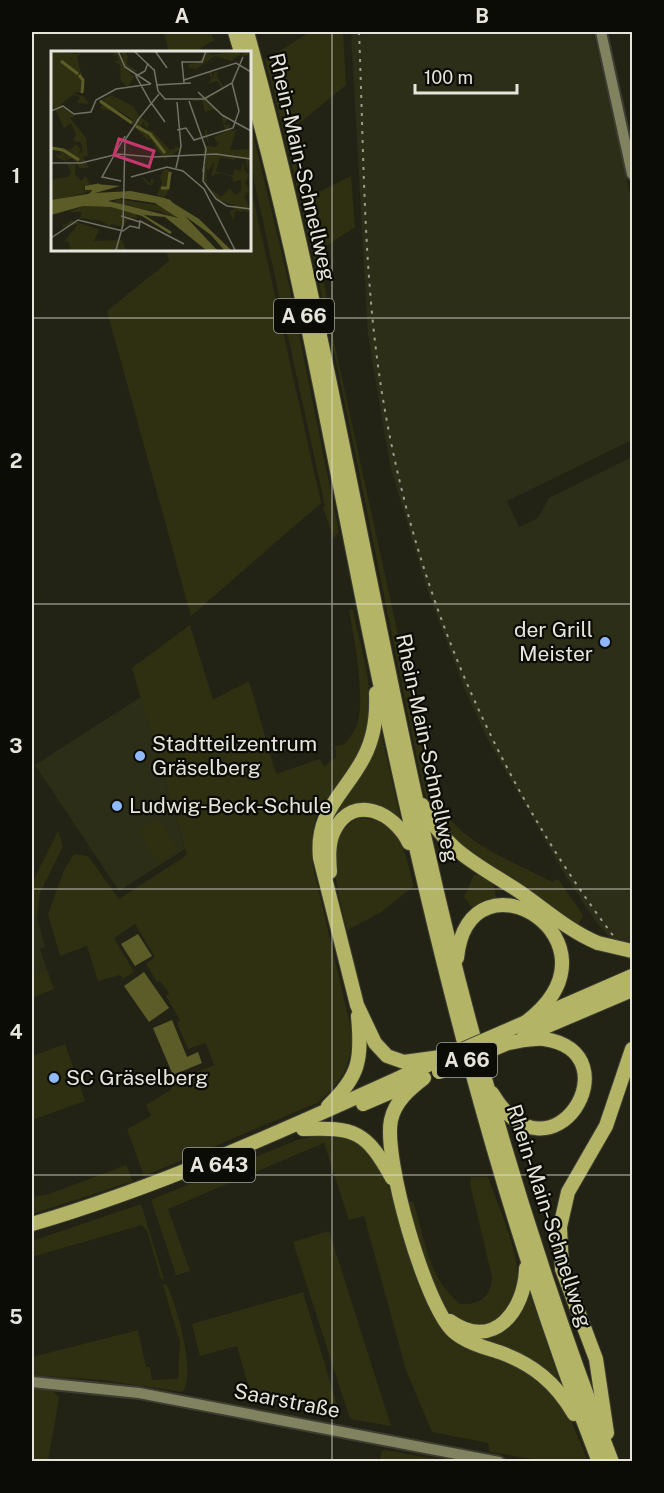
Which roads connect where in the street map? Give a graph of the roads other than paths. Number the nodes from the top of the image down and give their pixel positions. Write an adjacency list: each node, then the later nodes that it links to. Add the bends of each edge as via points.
1 (235, 32): 4 (highway, Rhein-Main-Schnellweg)
2 (247, 32): 8 (highway, Rhein-Main-Schnellweg / A 66, via 300,241)
3 (602, 32): 6 (main road)
4 (241, 51)
5 (250, 86): 7 (highway, Rhein-Main-Schnellweg / A 66, via 293,265)
6 (633, 174)
7 (374, 658): 9 (highway, Rhein-Main-Schnellweg / A 66); 10 (highway, via 376,699 372,737 360,764 326,812 319,839 320,858)
8 (410, 769): 11 (highway, bridge, via 428,818 451,846 570,928 598,943); 12 (highway, Rhein-Main-Schnellweg / A 66)
9 (417, 861): 10 (highway, via 406,836 386,814 363,810 347,816 337,825 331,839); 26 (highway, Rhein-Main-Schnellweg / A 66, via 473,1084)
10 (335, 912): 14 (highway)
11 (633, 951)
12 (456, 969): 15 (highway, via 460,936 476,914 505,904 533,914 558,943 562,974 549,1002); 20 (highway, Rhein-Main-Schnellweg / A 66)
13 (630, 984): 15 (highway, A 643); 16 (highway, A 643)
14 (357, 1005): 18 (highway, via 375,1043 387,1056 404,1062); 21 (highway, via 358,1066 345,1090)
15 (526, 1022): 16 (highway, A 643)
16 (504, 1038): 18 (highway, A 643, bridge); 20 (highway, via 548,1040 572,1052 585,1076 580,1104 562,1122 533,1127 505,1110)
17 (633, 1048): 31 (highway, via 606,1126 568,1192 560,1227 562,1269 596,1359)
18 (439, 1062): 19 (highway, A 643); 21 (highway, A 643)
19 (424, 1078): 22 (highway, A 643); 23 (highway, via 403,1096 391,1118)
20 (485, 1081): 31 (highway, Rhein-Main-Schnellweg / A 66, via 534,1245)
21 (321, 1113): 24 (highway, A 643, via 158,1181)
22 (303, 1129): 23 (highway, via 336,1128 356,1134 374,1148); 25 (highway, A 643, via 134,1200)
23 (398, 1187): 27 (highway, via 422,1272)
24 (32, 1224)
25 (32, 1233)
26 (526, 1257): 27 (highway, via 523,1292 512,1316 504,1323 476,1330 454,1324); 29 (highway, Rhein-Main-Schnellweg / A 66)
27 (439, 1312): 29 (highway, via 458,1335 523,1361 544,1376 570,1406)
28 (35, 1382): 30 (main road, Saarstraße, via 139,1393)
29 (596, 1455)
30 (499, 1461)
31 (613, 1461)

